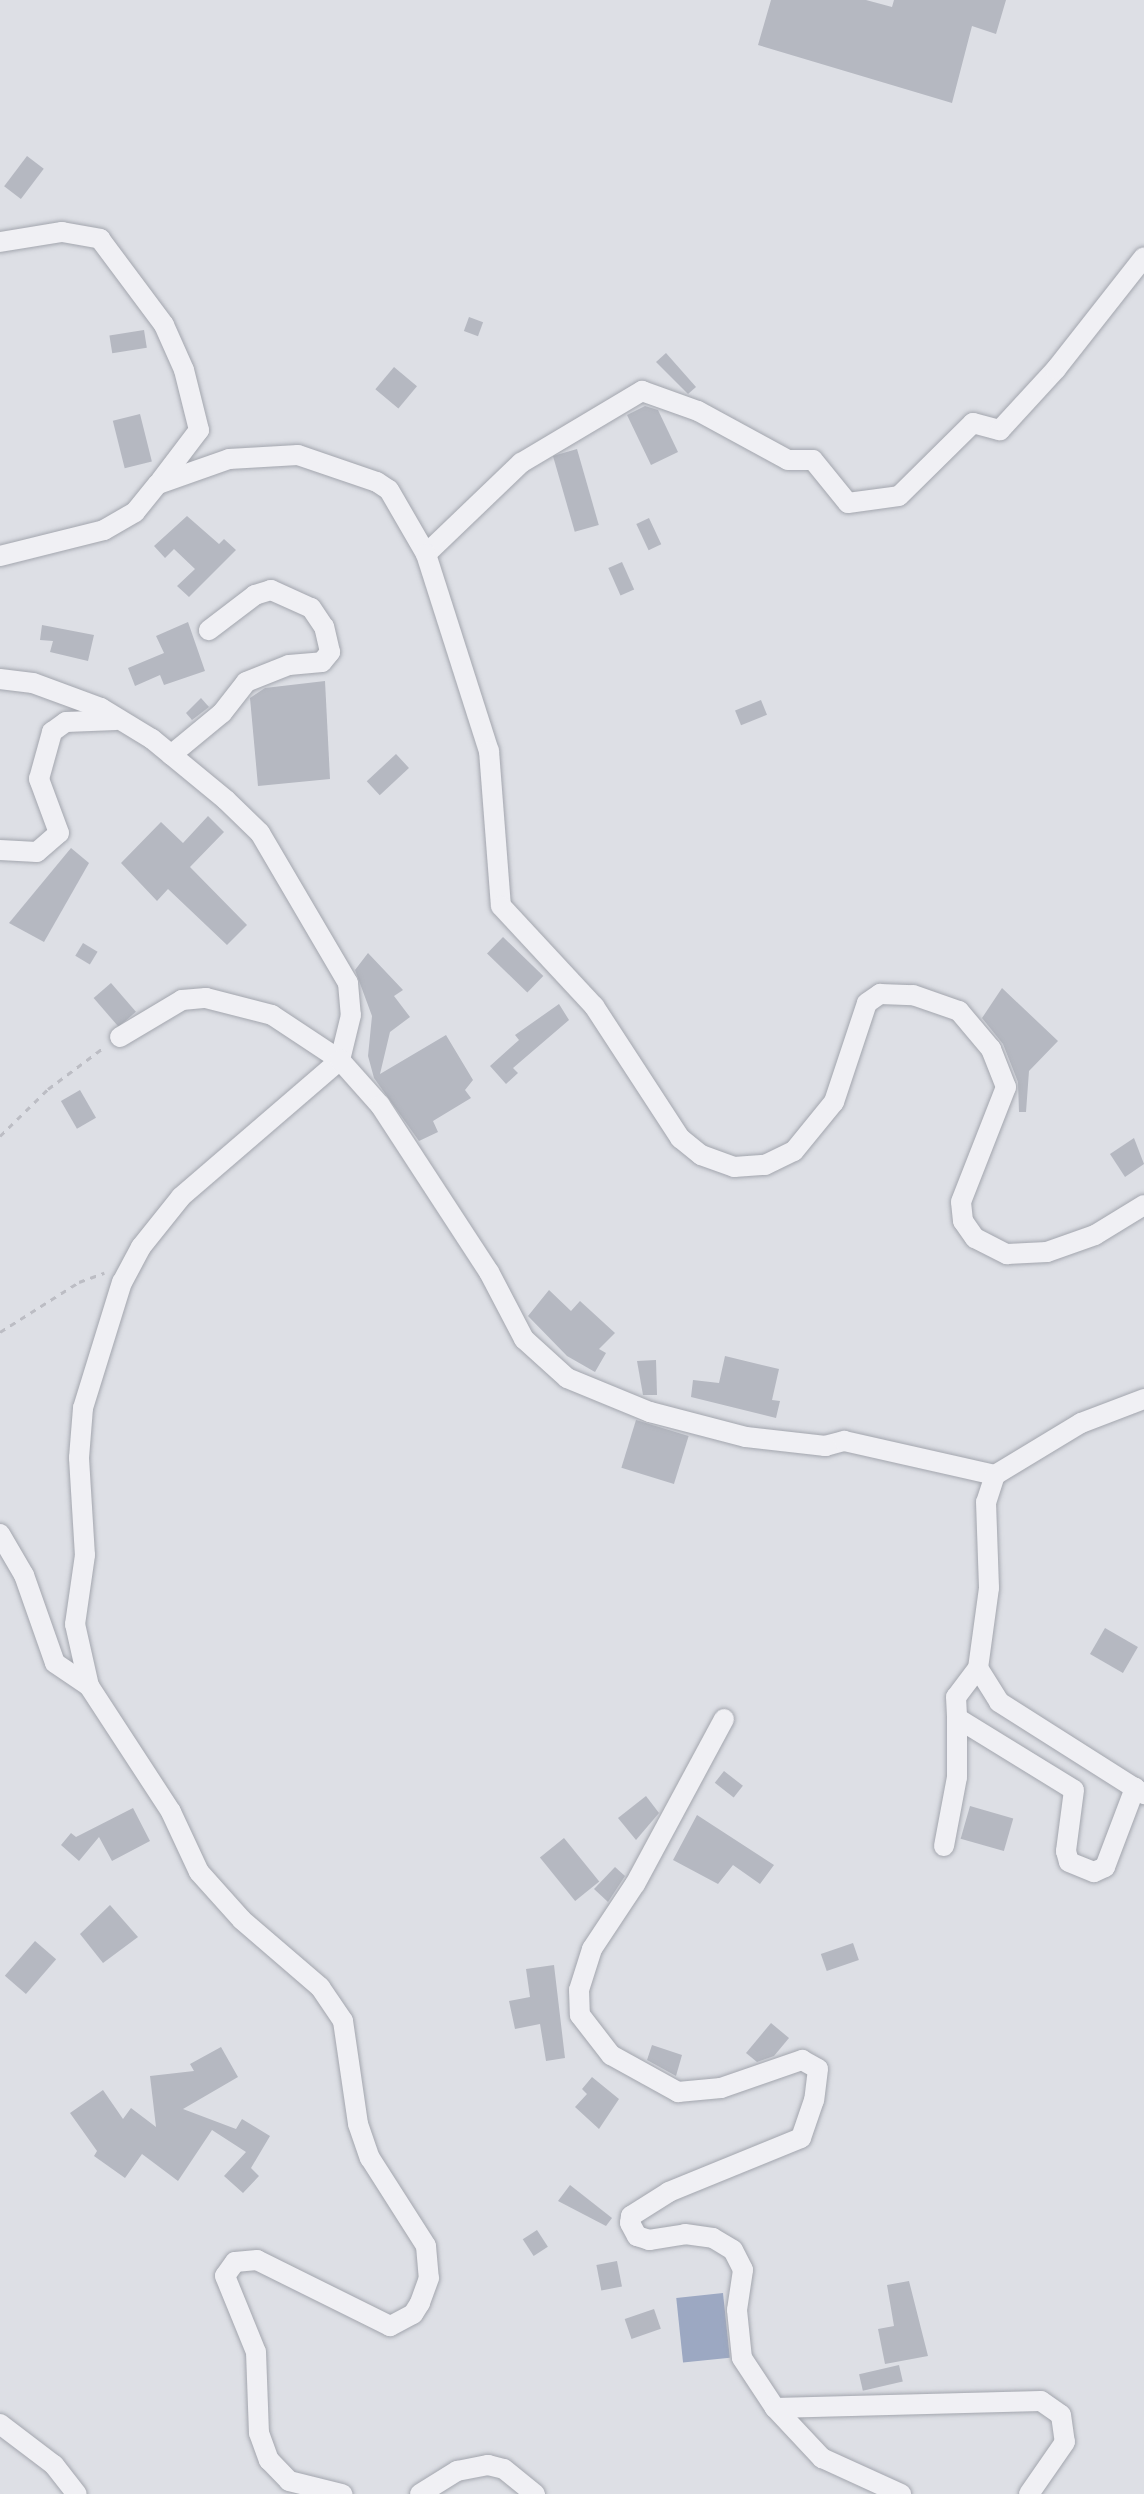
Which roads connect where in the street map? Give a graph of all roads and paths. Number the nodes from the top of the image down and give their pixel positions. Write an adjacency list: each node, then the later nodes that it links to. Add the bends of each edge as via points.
1 (0, 242): 3 (street, via 62,232 100,239 164,325 184,370 199,430)
2 (1144, 257): 4 (street, via 1056,369 1000,430 973,423 899,496 848,503 813,460 788,460 698,411 642,391 521,463)
3 (158, 484): 4 (street, via 229,459 275,454 318,459 389,490); 5 (street, via 116,525)
4 (426, 554): 14 (street, via 492,765 495,885 501,906 594,1006 650,1099 691,1148 745,1168 794,1151 834,1102 867,1003 880,994 913,995 959,1011 991,1049 1006,1087 961,1202 963,1221 975,1238 1007,1254 1047,1252 1095,1235)
5 (0, 556)
6 (209, 630): 9 (street, via 255,595 271,590 311,608 324,627 330,652 322,662 289,665 246,682 222,713)
7 (0, 679): 8 (street, via 75,697)
8 (124, 721): 9 (street); 10 (street, via 92,717 66,722 52,732 39,779 59,833 37,852)
9 (171, 755): 12 (street, via 260,833 348,983 351,1015)
10 (0, 850)
11 (120, 1037): 12 (street, via 182,1000 206,998 272,1015); 13 (path, via 48,1089)
12 (340, 1060): 15 (street, via 181,1197 141,1247); 18 (street, via 380,1105 489,1272 524,1339 567,1378 650,1412 746,1437 825,1446 844,1441)
13 (0, 1136)
14 (1144, 1205)
15 (122, 1282): 16 (path, via 114,1271 79,1282); 21 (street, via 83,1408 79,1458 86,1543 75,1637)
16 (0, 1332)
17 (1144, 1399): 18 (street, via 1081,1423)
18 (995, 1475): 20 (street, via 986,1502 990,1572)
19 (0, 1534): 21 (street, via 24,1575 55,1663)
20 (978, 1668): 22 (street, via 956,1697); 24 (street, via 999,1702)
21 (89, 1686): 29 (street, via 171,1812 199,1872 242,1920 320,1987 343,2021 358,2124 370,2158 426,2246 429,2278 420,2303 413,2314 390,2326 257,2260 235,2262 225,2276 256,2352 259,2433 269,2460 289,2481)
22 (957, 1718): 24 (street, via 1074,1790 1066,1856 1077,1867 1094,1872 1105,1867); 25 (street, via 957,1777)
23 (724, 1719): 26 (street, via 635,1884 592,1949 579,1990 580,2015 611,2055 678,2092 721,2088 802,2060 818,2069 809,2124 801,2138 669,2192 631,2216 630,2223 637,2236 649,2240 685,2234 713,2238 733,2250 743,2270 737,2310 742,2358)
24 (1139, 1791)
25 (944, 1846)
26 (775, 2408): 32 (street, via 822,2458); 33 (street, via 1041,2401 1061,2415 1065,2442)
27 (0, 2424): 28 (street, via 54,2465)
28 (77, 2494)
29 (342, 2494)
30 (420, 2494): 31 (street, via 457,2471 488,2465 504,2469)
31 (535, 2494)
32 (901, 2494)
33 (1029, 2494)

